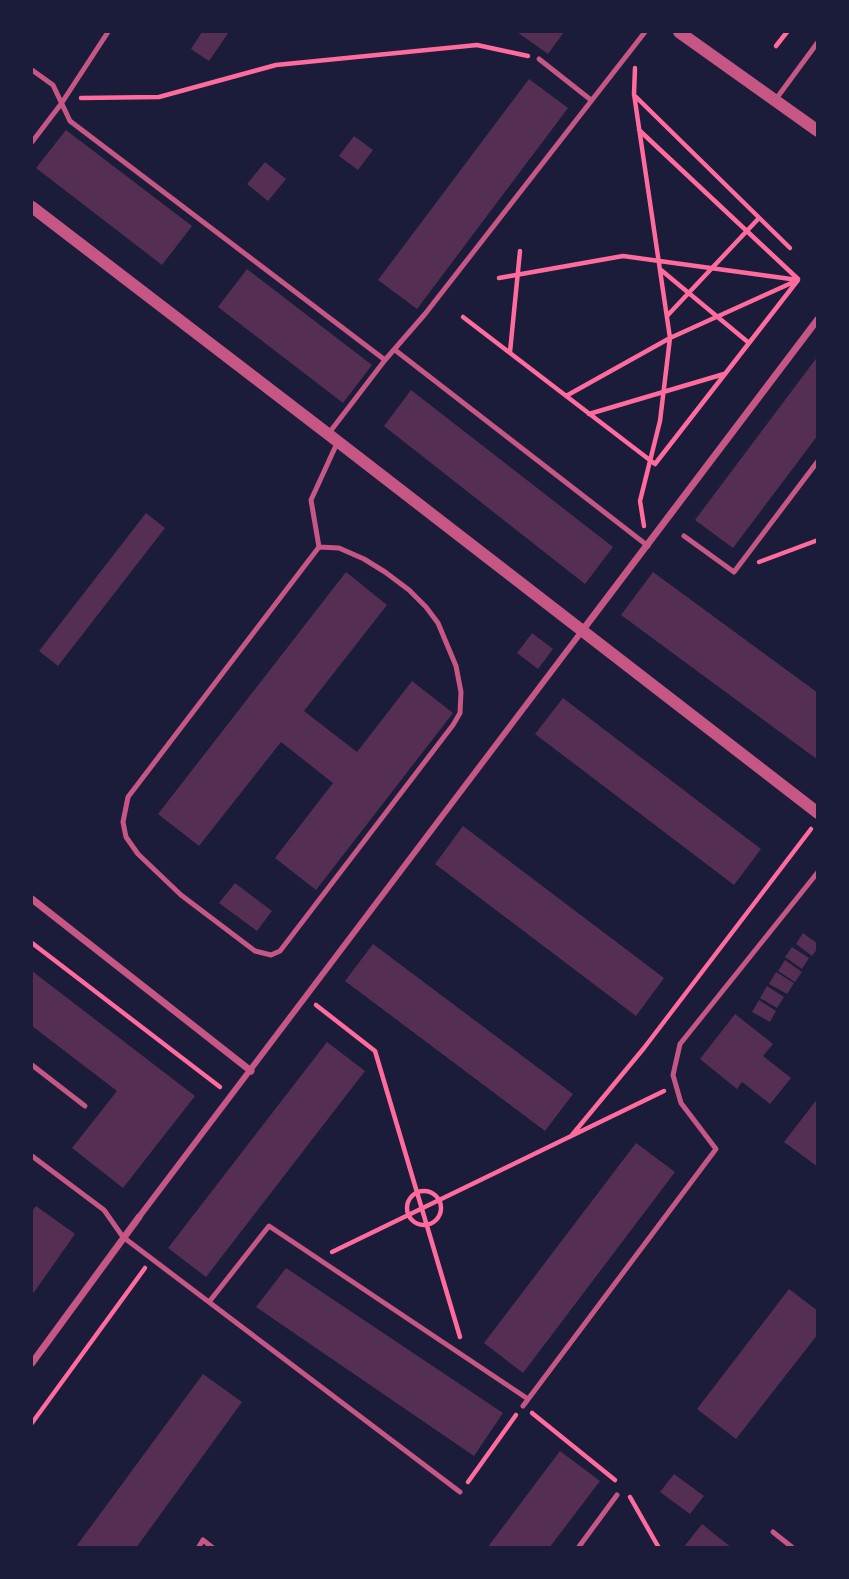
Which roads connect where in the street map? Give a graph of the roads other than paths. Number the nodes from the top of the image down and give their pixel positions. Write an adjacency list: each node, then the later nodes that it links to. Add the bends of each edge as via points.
1 (108, 32): 9 (lane)
2 (645, 32): 7 (lane)
3 (679, 32): 8 (street)
4 (817, 42): 8 (lane)
5 (539, 59): 7 (lane)
6 (32, 70): 9 (lane, via 53,85)
7 (591, 100): 14 (lane)
8 (775, 100): 10 (street)
9 (61, 104): 11 (lane); 15 (lane, via 71,121)
10 (817, 131)
11 (32, 142)
12 (32, 207): 16 (street)
13 (817, 319): 19 (street)
14 (395, 350): 15 (lane); 19 (lane)
15 (385, 360): 16 (lane)
16 (333, 437): 20 (lane, via 311,500); 21 (street)
17 (817, 461): 18 (lane, via 734,572)
18 (684, 536)
19 (648, 546): 21 (street)
20 (319, 547): 20 (lane, via 128,797 123,822 126,837 138,853 181,895 255,951 271,955 280,951 460,713 456,666 426,607 364,559 338,548)
21 (582, 631): 22 (street); 26 (street)
22 (817, 813)
23 (817, 872): 33 (lane, via 680,1044 673,1075 681,1103 716,1149)
24 (32, 899): 26 (street)
25 (32, 1066): 27 (lane)
26 (251, 1071): 29 (street)
27 (85, 1106)
28 (32, 1156): 30 (lane, via 104,1210)
29 (139, 1217): 30 (street)
30 (123, 1237): 31 (lane); 32 (street)
31 (209, 1302): 33 (lane, via 269,1226); 35 (lane)
32 (32, 1363)
33 (528, 1399): 34 (lane)
34 (523, 1406)
35 (460, 1492)
36 (617, 1495): 40 (lane)
37 (773, 1532): 41 (lane)
38 (198, 1548): 39 (lane, via 203,1540)
39 (213, 1548)
40 (578, 1548)
41 (793, 1548)

